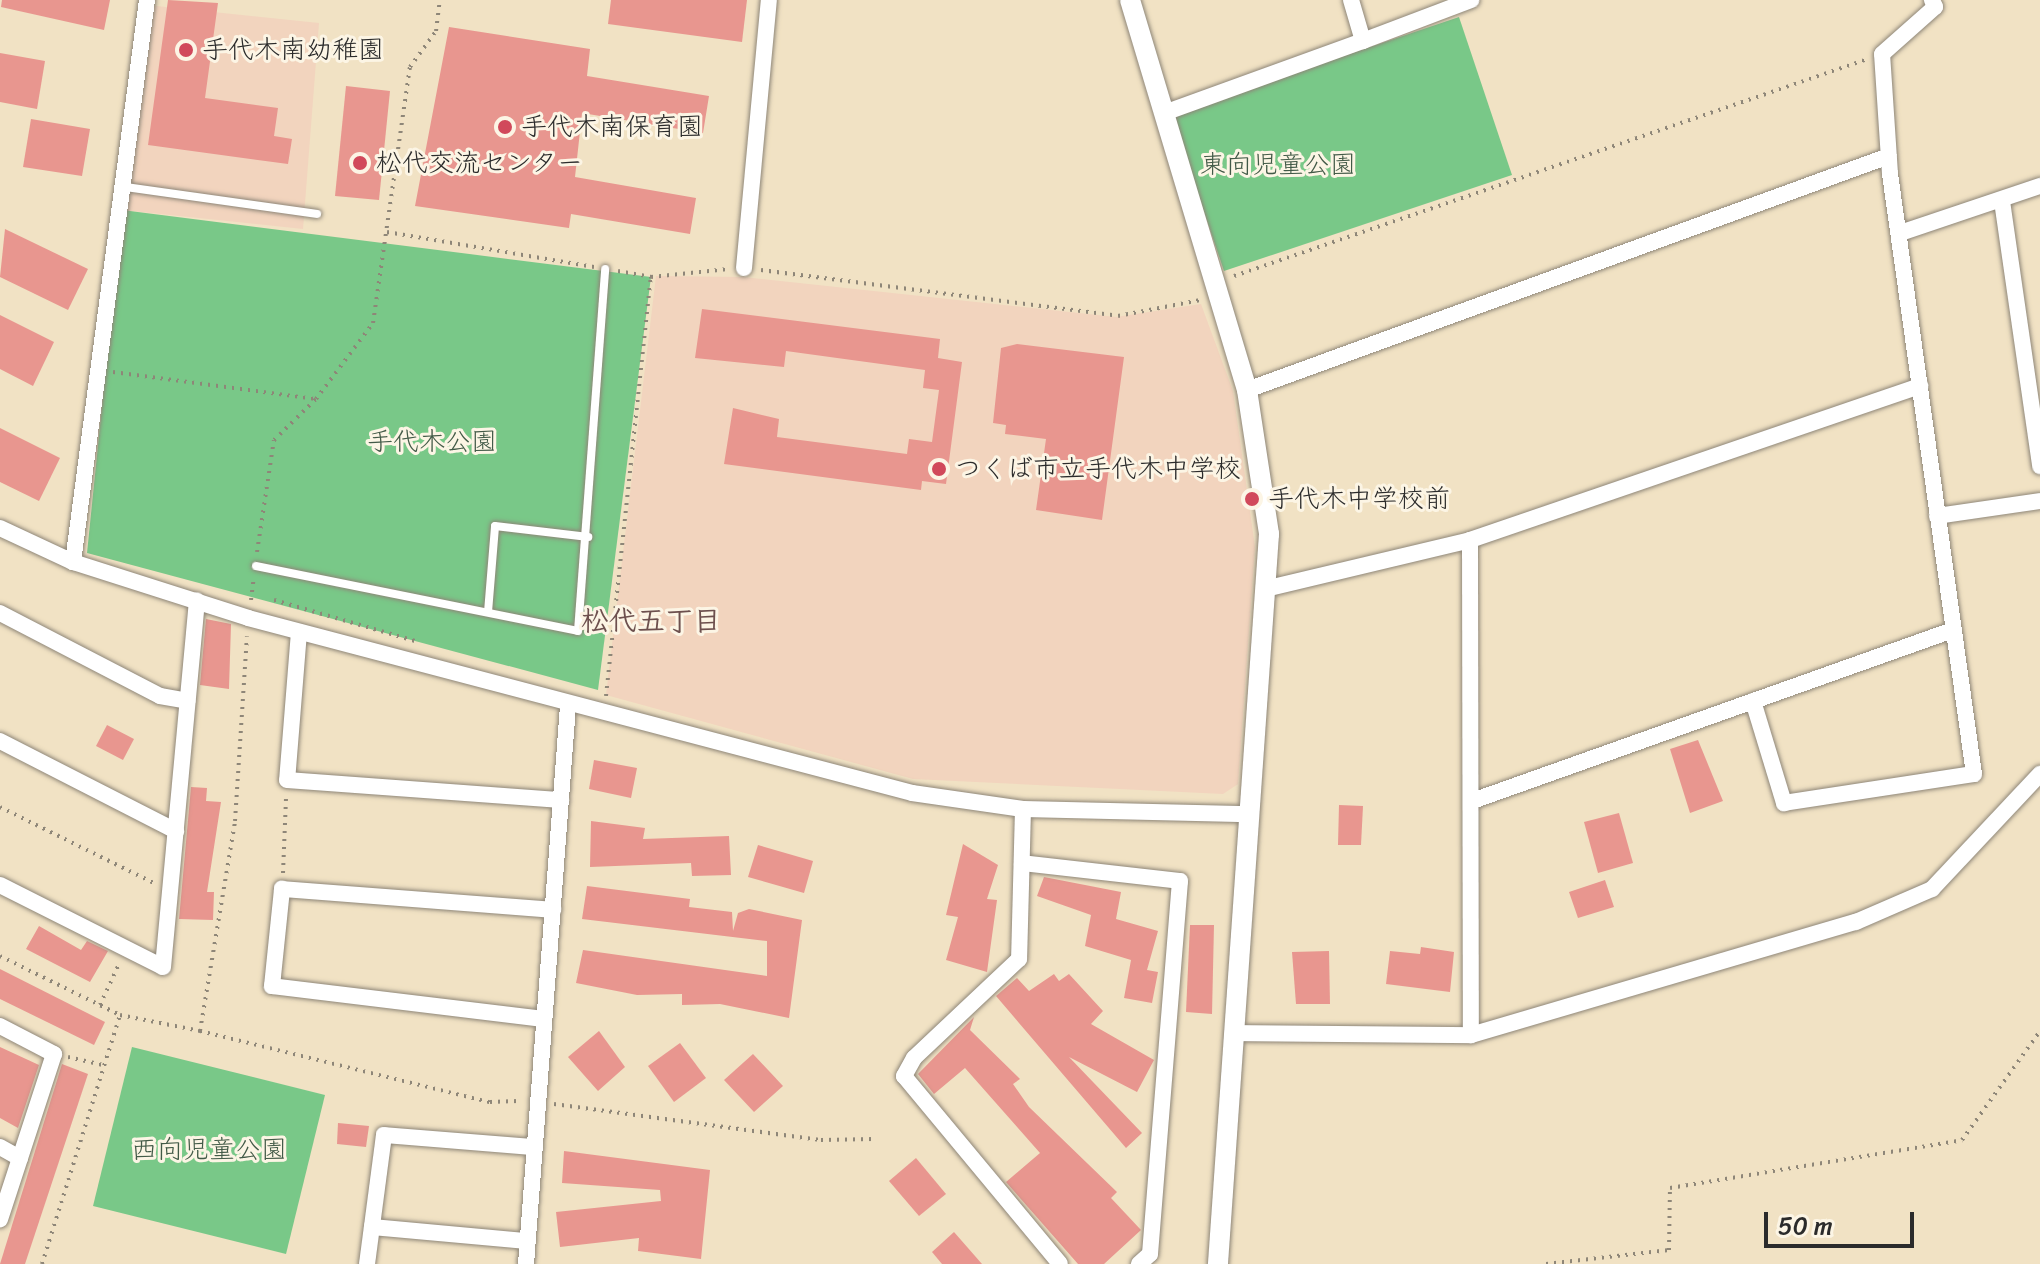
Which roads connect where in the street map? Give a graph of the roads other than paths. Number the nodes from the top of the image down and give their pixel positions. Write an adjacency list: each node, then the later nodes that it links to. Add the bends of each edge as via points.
1 (147, 0): 11 (street)
2 (769, 0): 15 (street)
3 (1130, 0): 8 (street)
4 (1351, 0): 7 (street)
5 (1471, 0): 7 (street)
6 (1932, 0): 9 (street, via 1935,7 1882,54)
7 (1363, 41): 8 (street)
8 (1164, 113): 18 (street)
9 (1889, 156): 14 (street); 18 (street)
10 (2040, 186): 12 (street)
11 (126, 187): 13 (lane); 25 (street)
12 (2002, 201): 14 (street); 19 (street)
13 (317, 214)
14 (1900, 233): 17 (street)
15 (744, 268)
16 (605, 269): 23 (lane)
17 (1920, 386): 21 (street); 24 (street)
18 (1247, 390): 27 (street, via 1261,450)
19 (2040, 466)
20 (2040, 501): 21 (street)
21 (1937, 516): 31 (street)
22 (0, 528): 25 (street)
23 (588, 537): 29 (lane, via 495,526); 29 (lane, via 578,631)
24 (1470, 540): 27 (street); 39 (street)
25 (73, 562): 28 (street)
26 (256, 566): 29 (lane)
27 (1269, 588): 41 (street)
28 (197, 601): 32 (street); 33 (street)
29 (488, 612)
30 (0, 613): 33 (street, via 160,696)
31 (1953, 630): 34 (street); 34 (street, via 1974,774 1784,803)
32 (299, 632): 35 (street); 38 (street, via 287,780)
33 (188, 701): 42 (street)
34 (1753, 701): 39 (street)
35 (568, 706): 38 (street); 40 (street, via 912,793)
36 (0, 741): 42 (street)
37 (2040, 774): 49 (street, via 1932,889 1842,927)
38 (561, 800): 45 (street)
39 (1475, 800): 49 (street)
40 (1023, 809): 41 (street); 43 (street)
41 (1250, 814): 48 (street)
42 (176, 831): 44 (street, via 163,967)
43 (1022, 863): 58 (street, via 1019,959 914,1058 904,1076); 59 (street, via 1180,881 1150,1254)
44 (0, 885)
45 (553, 910): 46 (street); 46 (street, via 282,889 272,986)
46 (544, 1019): 51 (street)
47 (0, 1026): 52 (street, via 54,1054)
48 (1234, 1033): 49 (street); 60 (street)
49 (1471, 1035)
50 (0, 1147): 52 (street)
51 (534, 1147): 54 (street, via 384,1135); 55 (street)
52 (20, 1158): 53 (street)
53 (0, 1219)
54 (372, 1227): 55 (street); 56 (street)
55 (527, 1241): 57 (street)
56 (367, 1264)
57 (526, 1264)
58 (1060, 1264)
59 (1139, 1264)
60 (1218, 1264)

